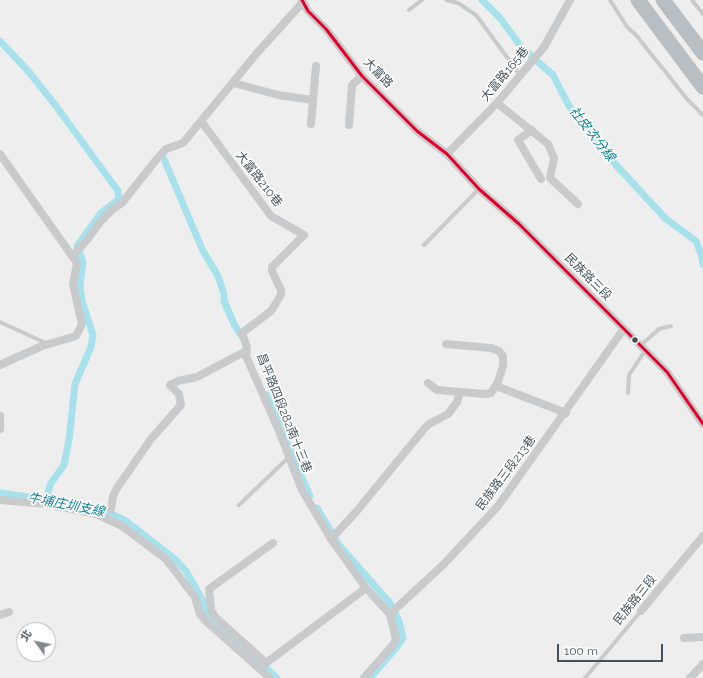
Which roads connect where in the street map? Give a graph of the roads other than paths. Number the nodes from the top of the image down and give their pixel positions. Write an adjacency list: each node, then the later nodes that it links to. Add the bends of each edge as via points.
1 (422, 0): 9 (lane)
2 (446, 0): 14 (lane, via 458,3 476,15)
3 (570, 0): 14 (street, 大富路165巷, via 544,47)
4 (610, 0): 19 (lane, via 627,27)
5 (638, 0): 16 (highway)
6 (663, 0): 11 (highway)
7 (692, 0): 10 (lane)
8 (302, 1): 13 (street, 大富路); 15 (street)
9 (409, 10)
10 (703, 14)
11 (703, 53)
12 (316, 66): 17 (street)
13 (362, 76): 22 (street, via 352,84); 25 (street, 大富路, via 417,131)
14 (520, 76): 18 (street, 大富路165巷)
15 (234, 83): 17 (street, via 278,95); 20 (street)
16 (703, 87)
17 (313, 100): 21 (street)
18 (497, 103): 23 (street); 25 (street, 大富路165巷)
19 (703, 115)
20 (201, 121): 30 (street, via 183,143 166,149 122,203 101,221); 37 (street, 大富路210巷, via 271,216 304,235 272,267 281,295 271,311 242,333)
21 (311, 124)
22 (349, 125)
23 (532, 130): 26 (street, via 518,140); 28 (street, via 548,144 554,158 550,178)
24 (0, 154): 30 (street)
25 (447, 154): 27 (street, 民族路三段)
26 (541, 179)
27 (479, 189): 29 (lane); 33 (street, 民族路三段, via 519,224)
28 (578, 204)
29 (424, 245)
30 (74, 254): 34 (street, via 77,263 73,284 82,324 76,336)
31 (0, 322): 34 (lane)
32 (671, 326): 36 (lane, via 659,329)
33 (623, 330): 36 (street, 民族路三段); 43 (street, 民族路三段213巷)
34 (48, 344): 38 (street)
35 (446, 344): 40 (street, via 480,346 499,351 503,356 503,366)
36 (642, 349): 42 (lane, via 629,375); 45 (street, 民族路三段, via 674,380)
37 (246, 351): 47 (street, 昌平路四段282南十三巷); 50 (street, 昌平路四段282南十三巷, via 197,377 170,385 179,394 181,405 151,439 117,488)
38 (0, 365)
39 (428, 382): 41 (street, via 437,390)
40 (496, 386): 41 (street, via 492,393); 43 (street)
41 (460, 392): 52 (street, via 448,414 424,429)
42 (628, 393)
43 (566, 413): 58 (street, 民族路三段213巷, via 498,506 444,564)
44 (0, 416): 46 (street)
45 (703, 424)
46 (0, 429)
47 (289, 457): 49 (lane); 52 (street, 昌平路四段282南十三巷, via 302,490)
48 (0, 500): 50 (street, via 47,504)
49 (239, 504)
50 (110, 515): 55 (street, via 166,559)
51 (703, 536): 56 (street, 民族路三段)
52 (331, 539): 54 (street, 昌平路四段282南十三巷)
53 (273, 542): 55 (street)
54 (366, 588): 55 (street, via 266,663 215,617); 58 (street, 昌平路四段282南十三巷)
55 (202, 593): 63 (street, via 200,614)
56 (641, 611): 65 (lane, 民族路三段)
57 (9, 612): 59 (street)
58 (390, 614): 64 (street, 昌平路四段282南十三巷, via 396,639)
59 (0, 615)
60 (684, 638): 61 (street)
61 (703, 638)
62 (703, 664): 66 (street)
63 (270, 678)
64 (364, 678)
65 (585, 678)
66 (690, 678)

